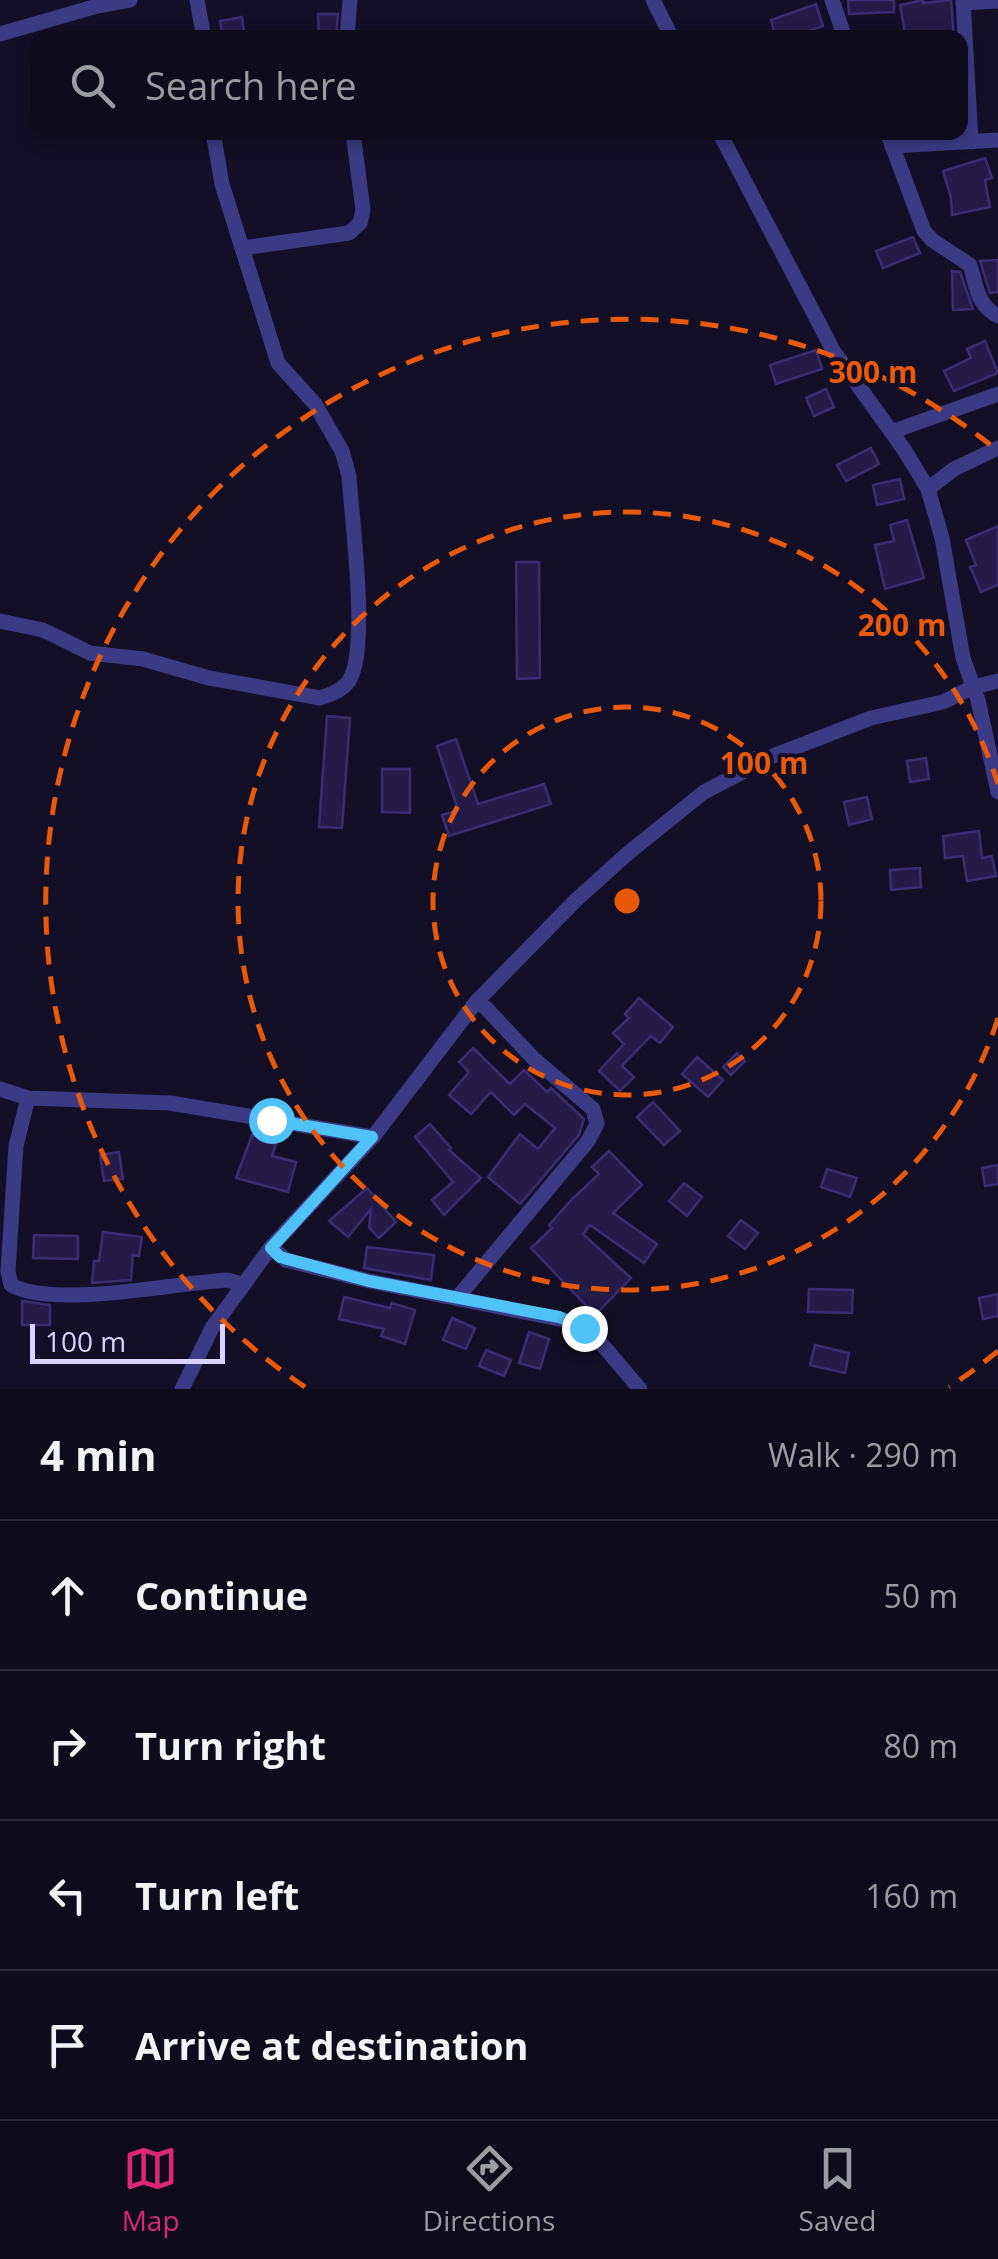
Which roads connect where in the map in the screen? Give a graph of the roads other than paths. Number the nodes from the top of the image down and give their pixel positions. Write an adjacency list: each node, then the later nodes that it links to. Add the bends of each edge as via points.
1 (130, 0): 13 (street)
2 (197, 0): 8 (street)
3 (350, 0): 9 (street)
4 (653, 0): 10 (street)
5 (832, 0): 11 (street)
6 (998, 0): 7 (street)
7 (963, 2): 12 (street)
8 (203, 30)
9 (348, 30)
10 (668, 30)
11 (842, 30)
12 (965, 30)
13 (0, 34)
14 (968, 80): 21 (street)
15 (215, 140): 22 (street)
16 (355, 140): 22 (street, via 363,210 356,228)
17 (722, 140): 25 (street, via 834,352)
18 (890, 140): 23 (street, via 924,230 970,265 977,296)
19 (917, 140): 21 (street)
20 (998, 140): 21 (street)
21 (972, 142)
22 (242, 248): 28 (street, via 278,363 316,404 349,476 359,642 351,679 320,698 90,652 43,630)
23 (998, 316)
24 (998, 394): 25 (street)
25 (890, 432): 27 (street)
26 (998, 448): 27 (street)
27 (928, 489): 30 (street)
28 (0, 621)
29 (998, 680): 30 (street)
30 (973, 687): 31 (street); 32 (street, via 798,746 704,792 576,900)
31 (998, 792)
32 (476, 1002): 35 (street); 38 (street, via 593,1109 597,1124)
33 (0, 1089): 34 (street)
34 (28, 1098): 35 (street, via 170,1104); 37 (street, via 16,1146 11,1285 47,1294)
35 (372, 1137): 36 (street)
36 (271, 1248): 37 (street); 38 (street, via 286,1260)
37 (242, 1284): 39 (street, via 212,1328)
38 (458, 1297): 40 (street, via 574,1322 595,1336)
39 (190, 1386)
40 (640, 1389)

